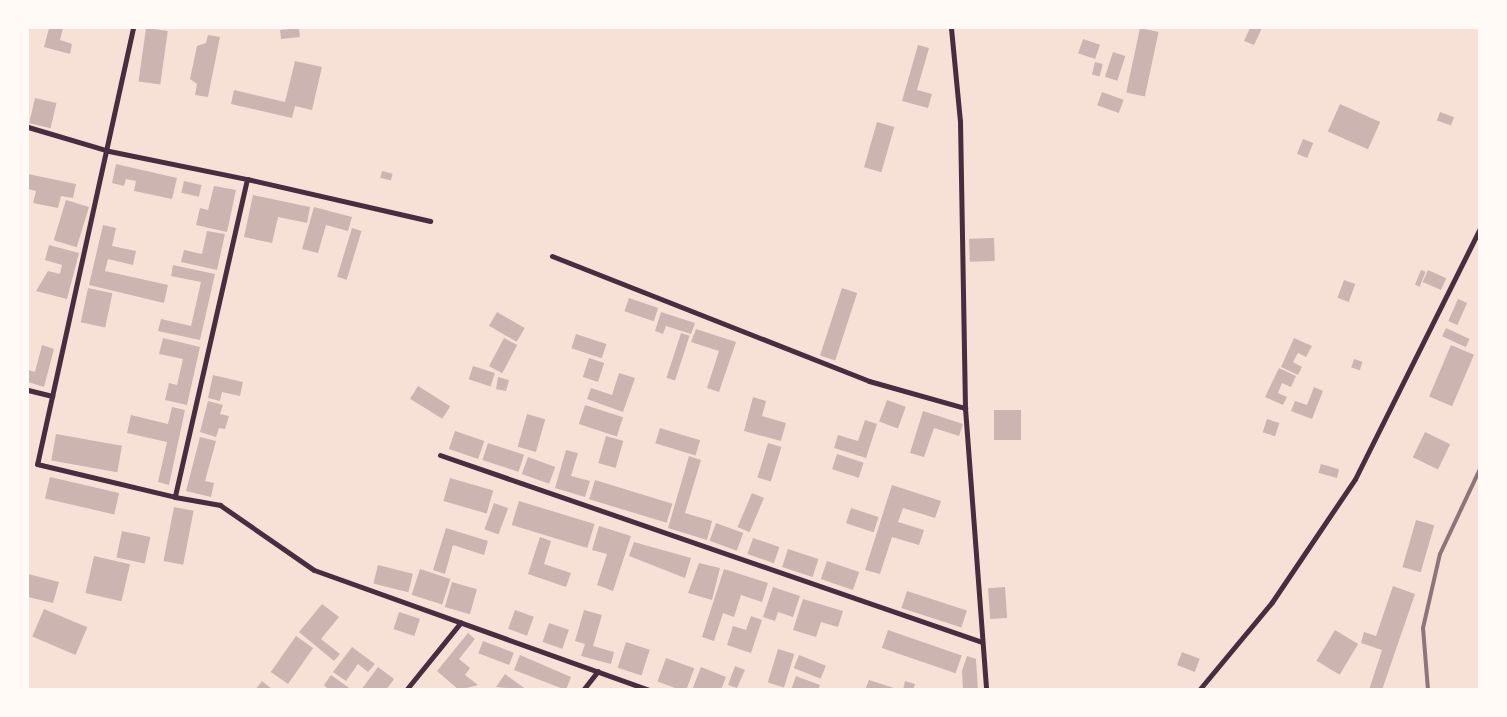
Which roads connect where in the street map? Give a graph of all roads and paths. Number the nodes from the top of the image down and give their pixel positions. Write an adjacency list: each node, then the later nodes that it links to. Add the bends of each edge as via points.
1 (132, 28): 4 (street)
2 (951, 28): 11 (street, via 960,121)
3 (28, 127): 4 (street)
4 (109, 151): 5 (street); 10 (street)
5 (247, 178): 6 (street); 13 (street)
6 (430, 221)
7 (1480, 228): 21 (street, via 1355,479 1272,602)
8 (552, 256): 11 (street, via 869,381)
9 (28, 390): 10 (street)
10 (52, 396): 13 (street, via 37,464)
11 (965, 408): 15 (street)
12 (440, 455): 15 (street)
13 (175, 497): 14 (street, via 220,505 314,570)
14 (461, 622): 16 (street); 17 (street)
15 (982, 642): 20 (street)
16 (598, 671): 18 (street); 19 (street)
17 (406, 690)
18 (583, 690)
19 (650, 690)
20 (986, 690)
21 (1199, 690)

